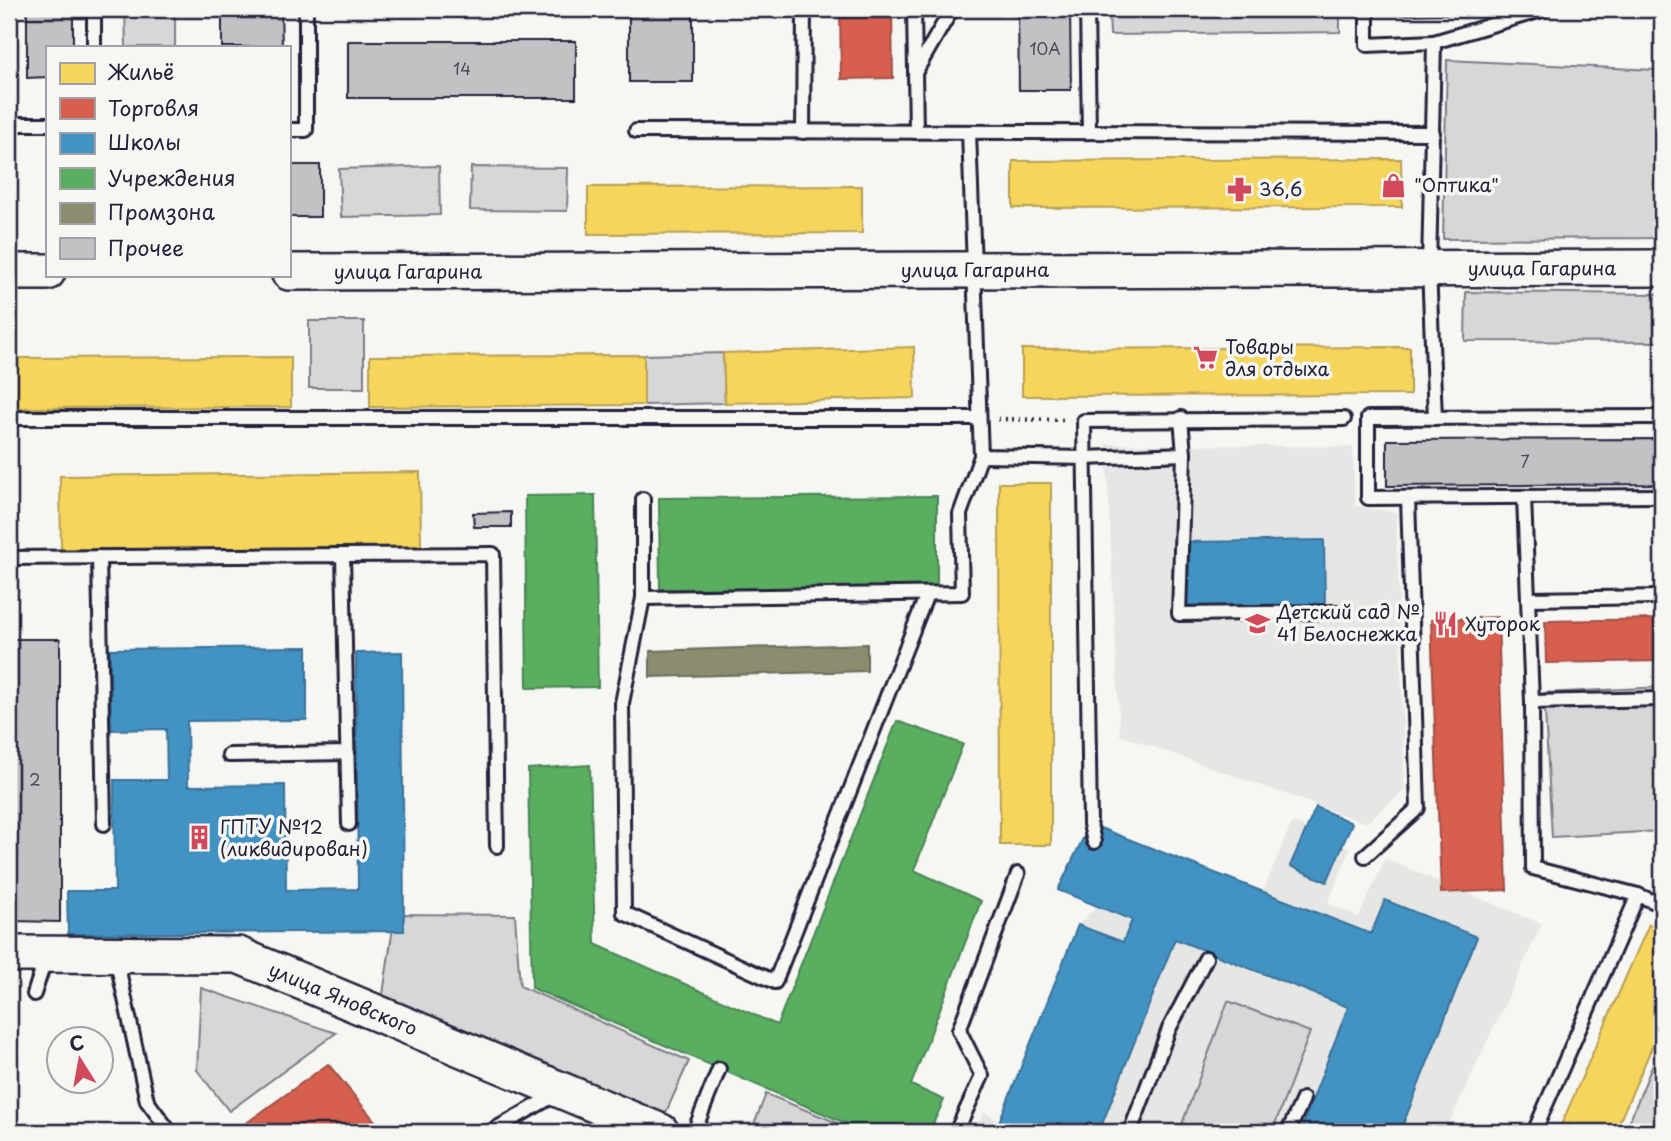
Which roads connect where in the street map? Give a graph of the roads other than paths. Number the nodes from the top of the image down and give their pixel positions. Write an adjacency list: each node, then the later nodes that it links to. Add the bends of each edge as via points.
1 (94, 9): 10 (lane)
2 (306, 9): 14 (lane, via 306,130)
3 (804, 9): 16 (lane)
4 (914, 9): 11 (lane)
5 (952, 9): 11 (lane)
6 (1087, 9): 19 (lane)
7 (1367, 9): 9 (lane, via 1367,44)
8 (1545, 9): 9 (lane)
9 (1434, 41): 20 (lane)
10 (94, 46)
11 (915, 71): 17 (lane)
12 (9, 124): 13 (lane)
13 (46, 124)
14 (290, 130)
15 (636, 131): 16 (lane)
16 (803, 132): 17 (lane)
17 (916, 132): 18 (lane)
18 (968, 132): 19 (lane); 23 (lane)
19 (1089, 132): 20 (lane)
20 (1433, 133): 21 (lane)
21 (1429, 268): 22 (street, улица Гагарина); 23 (street, улица Гагарина); 31 (lane)
22 (1662, 268)
23 (972, 270): 26 (street, улица Гагарина); 29 (lane)
24 (9, 272): 25 (street)
25 (46, 272)
26 (290, 272)
27 (1662, 417): 31 (lane)
28 (9, 418): 29 (lane)
29 (979, 418): 34 (lane)
30 (1181, 418): 32 (lane); 33 (lane); 35 (lane, via 1084,421)
31 (1435, 418): 38 (lane, via 1368,418 1368,498)
32 (1344, 419)
33 (1184, 454): 35 (lane); 47 (lane, via 1179,614)
34 (981, 456): 35 (lane); 43 (lane, via 960,514 962,593)
35 (1086, 458): 54 (lane, via 1090,824)
36 (1524, 496): 37 (lane); 38 (lane); 46 (lane)
37 (1662, 496)
38 (1408, 498): 56 (lane, via 1418,808)
39 (643, 499): 45 (lane)
40 (344, 555): 41 (lane); 50 (lane); 55 (lane, via 493,554)
41 (99, 557): 42 (lane); 52 (lane)
42 (9, 558)
43 (927, 594): 45 (lane); 45 (lane, via 775,982 624,913 622,703)
44 (1662, 597): 46 (lane)
45 (643, 598)
46 (1528, 599): 49 (lane)
47 (1336, 612)
48 (1662, 699): 49 (lane)
49 (1532, 702): 58 (lane, via 1533,868)
50 (348, 754): 51 (lane); 53 (lane)
51 (229, 755)
52 (104, 824)
53 (349, 824)
54 (1094, 842)
55 (497, 846)
56 (1365, 856)
57 (1018, 874): 72 (lane, via 959,1031 982,1076)
58 (1637, 895): 59 (lane); 75 (lane)
59 (1662, 905)
60 (47, 953): 61 (street, улица Яновского); 62 (street, улица Яновского); 64 (lane)
61 (115, 953): 66 (street, улица Яновского, via 238,955); 68 (lane, via 146,1101)
62 (9, 954)
63 (1206, 958): 73 (lane, via 1169,1029)
64 (34, 994)
65 (719, 1069): 71 (lane)
66 (561, 1091): 69 (lane); 70 (street, улица Яновского)
67 (1303, 1100): 74 (lane)
68 (170, 1132)
69 (490, 1132)
70 (661, 1132)
71 (694, 1132)
72 (956, 1132)
73 (1130, 1132)
74 (1288, 1132)
75 (1534, 1132)

